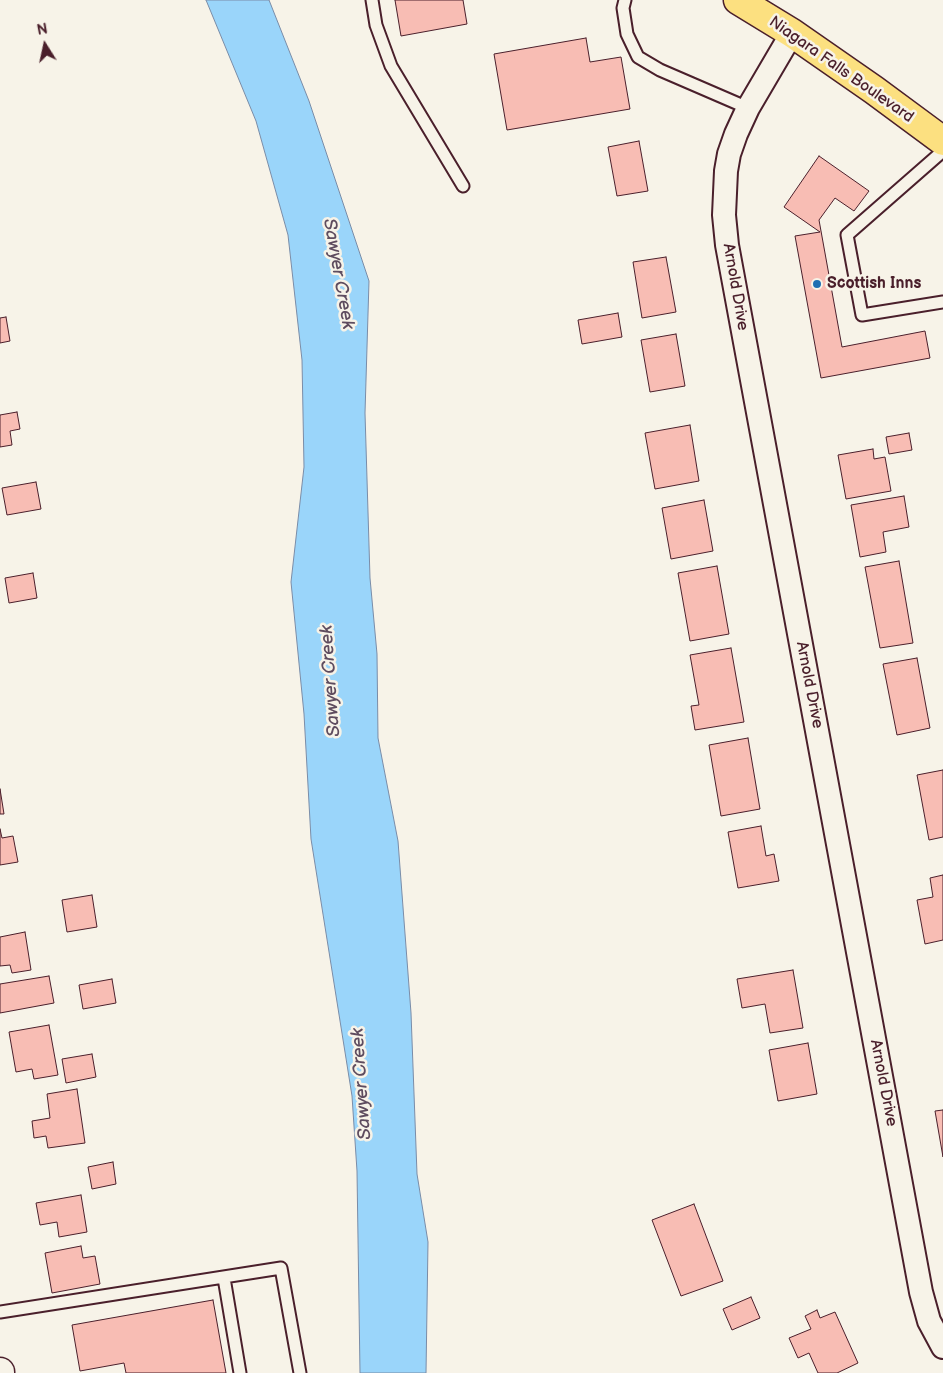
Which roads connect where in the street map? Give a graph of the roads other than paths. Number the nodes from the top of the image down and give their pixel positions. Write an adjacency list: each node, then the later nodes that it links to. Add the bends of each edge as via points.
1 (372, 0): 8 (lane, via 376,25 392,66)
2 (625, 0): 5 (lane, via 627,34 638,57 660,70)
3 (738, 0): 4 (main road, Niagara Falls Boulevard)
4 (792, 33): 5 (street, Arnold Drive); 6 (main road, Niagara Falls Boulevard)
5 (748, 108): 12 (street, Arnold Drive, via 729,154 726,172 724,215 727,245 921,1292 929,1321)
6 (943, 142)
7 (943, 151): 9 (lane, via 847,235 862,314)
8 (463, 186)
9 (943, 302)
10 (224, 1278): 11 (lane); 13 (lane); 14 (lane, via 281,1268)
11 (0, 1312)
12 (943, 1347)
13 (240, 1373)
14 (300, 1373)

